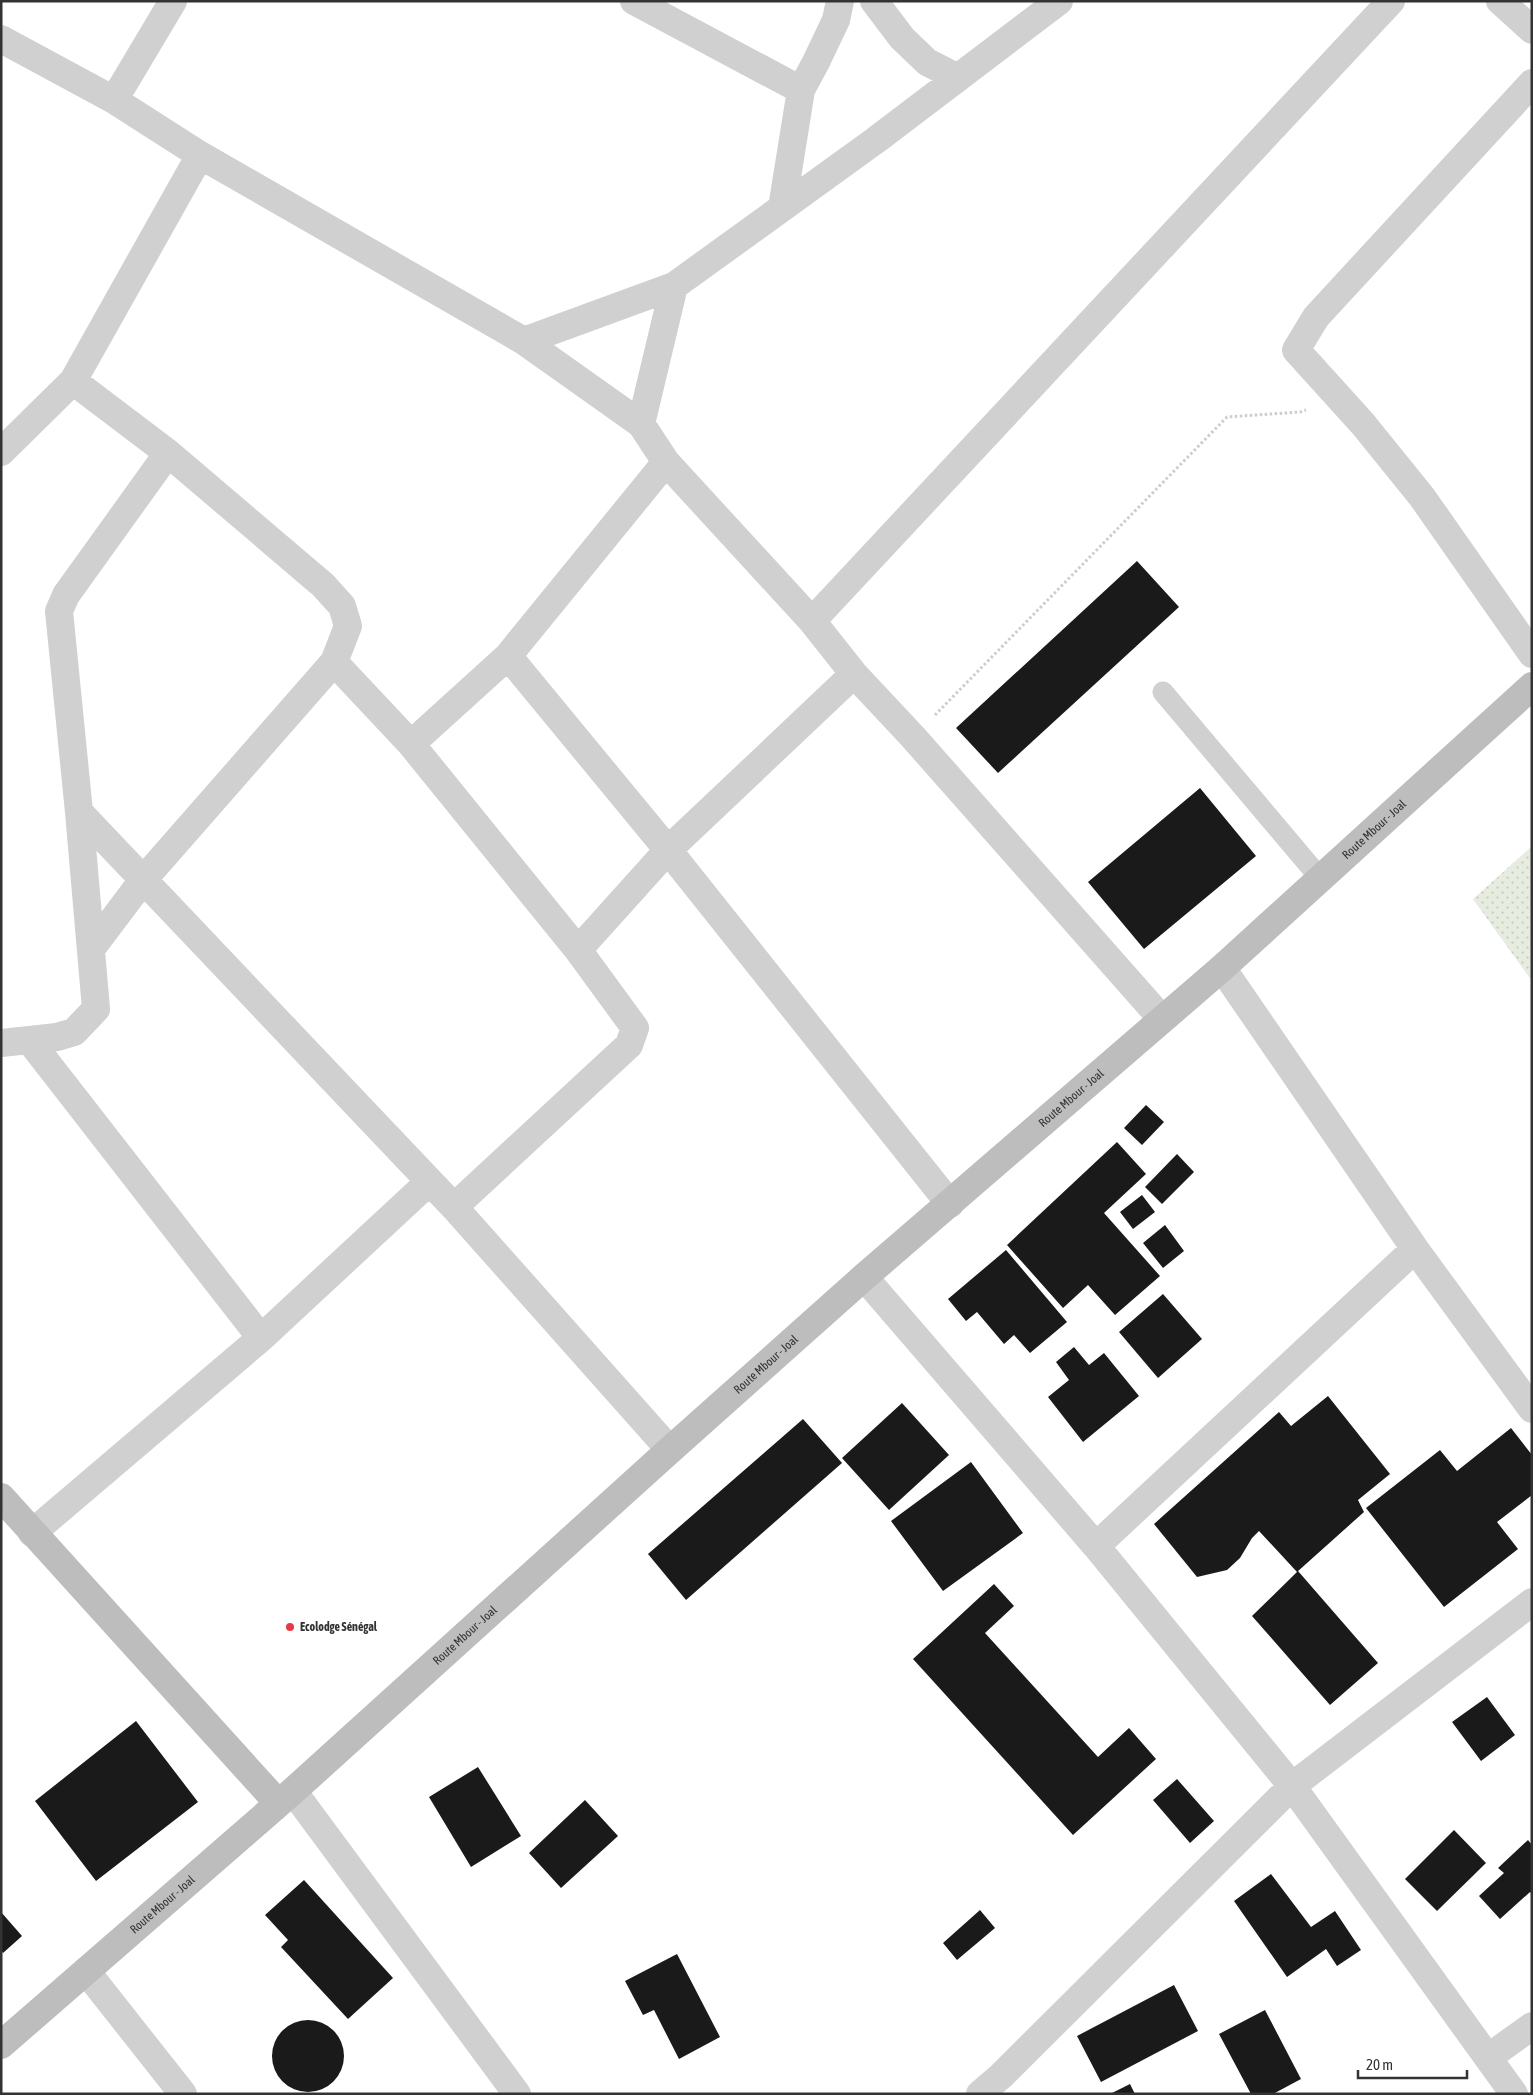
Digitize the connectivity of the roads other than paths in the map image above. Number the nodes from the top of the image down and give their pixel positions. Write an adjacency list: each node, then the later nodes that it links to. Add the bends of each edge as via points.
1 (173, 1): 13 (street)
2 (634, 1): 12 (street)
3 (840, 1): 12 (street, via 836,20)
4 (874, 1): 10 (street, via 902,38 926,62)
5 (1058, 1): 10 (street)
6 (1391, 1): 23 (street)
7 (1500, 1): 8 (street)
8 (1532, 30)
9 (1, 39): 13 (street)
10 (958, 78): 15 (street)
11 (1532, 83): 24 (street, via 1316,317 1296,350 1363,424 1422,497)
12 (801, 90): 15 (street)
13 (114, 100): 14 (street)
14 (200, 155): 17 (street); 18 (street)
15 (782, 208): 16 (street)
16 (674, 286): 17 (street); 19 (street)
17 (524, 341): 19 (street)
18 (73, 381): 20 (street); 21 (street)
19 (641, 424): 22 (street)
20 (1, 452)
21 (168, 453): 26 (street, via 323,585 342,606 348,626); 31 (street, via 66,595 59,611)
22 (666, 462): 23 (street); 25 (street)
23 (812, 621): 27 (street)
24 (1532, 654)
25 (508, 656): 30 (street); 32 (street)
26 (334, 662): 30 (street); 34 (street)
27 (854, 674): 32 (street); 38 (street)
28 (1532, 686): 33 (main road, Route Mbour - Joal)
29 (1163, 692): 33 (lane)
30 (411, 744): 36 (street)
31 (79, 812): 34 (street); 35 (street)
32 (668, 850): 36 (street); 42 (street)
33 (1320, 878): 37 (main road, Route Mbour - Joal)
34 (143, 880): 35 (street); 41 (street)
35 (91, 949): 39 (street, via 96,1009 74,1032)
36 (578, 950): 43 (street, via 634,1028 629,1045)
37 (1222, 968): 38 (main road, Route Mbour - Joal); 44 (street)
38 (1162, 1019): 42 (main road, Route Mbour - Joal)
39 (30, 1042): 40 (street); 46 (street)
40 (1, 1043)
41 (429, 1182): 43 (street); 46 (street)
42 (950, 1204): 45 (main road, Route Mbour - Joal)
43 (454, 1207): 48 (street)
44 (1415, 1249): 47 (street); 51 (street)
45 (864, 1277): 48 (main road, Route Mbour - Joal); 51 (street)
46 (261, 1338): 50 (street)
47 (1532, 1409)
48 (670, 1450): 54 (main road, Route Mbour - Joal)
49 (1, 1497): 50 (main road)
50 (32, 1533): 54 (main road)
51 (1096, 1546): 53 (street)
52 (1532, 1602): 53 (street)
53 (1292, 1786): 58 (street); 59 (street)
54 (286, 1797): 55 (main road, Route Mbour - Joal); 61 (street)
55 (86, 1971): 57 (main road, Route Mbour - Joal); 60 (street)
56 (1532, 2026): 58 (street)
57 (1, 2045)
58 (1489, 2058): 63 (street)
59 (1008, 2085): 62 (street)
60 (183, 2094)
61 (517, 2094)
62 (980, 2094)
63 (1514, 2094)

